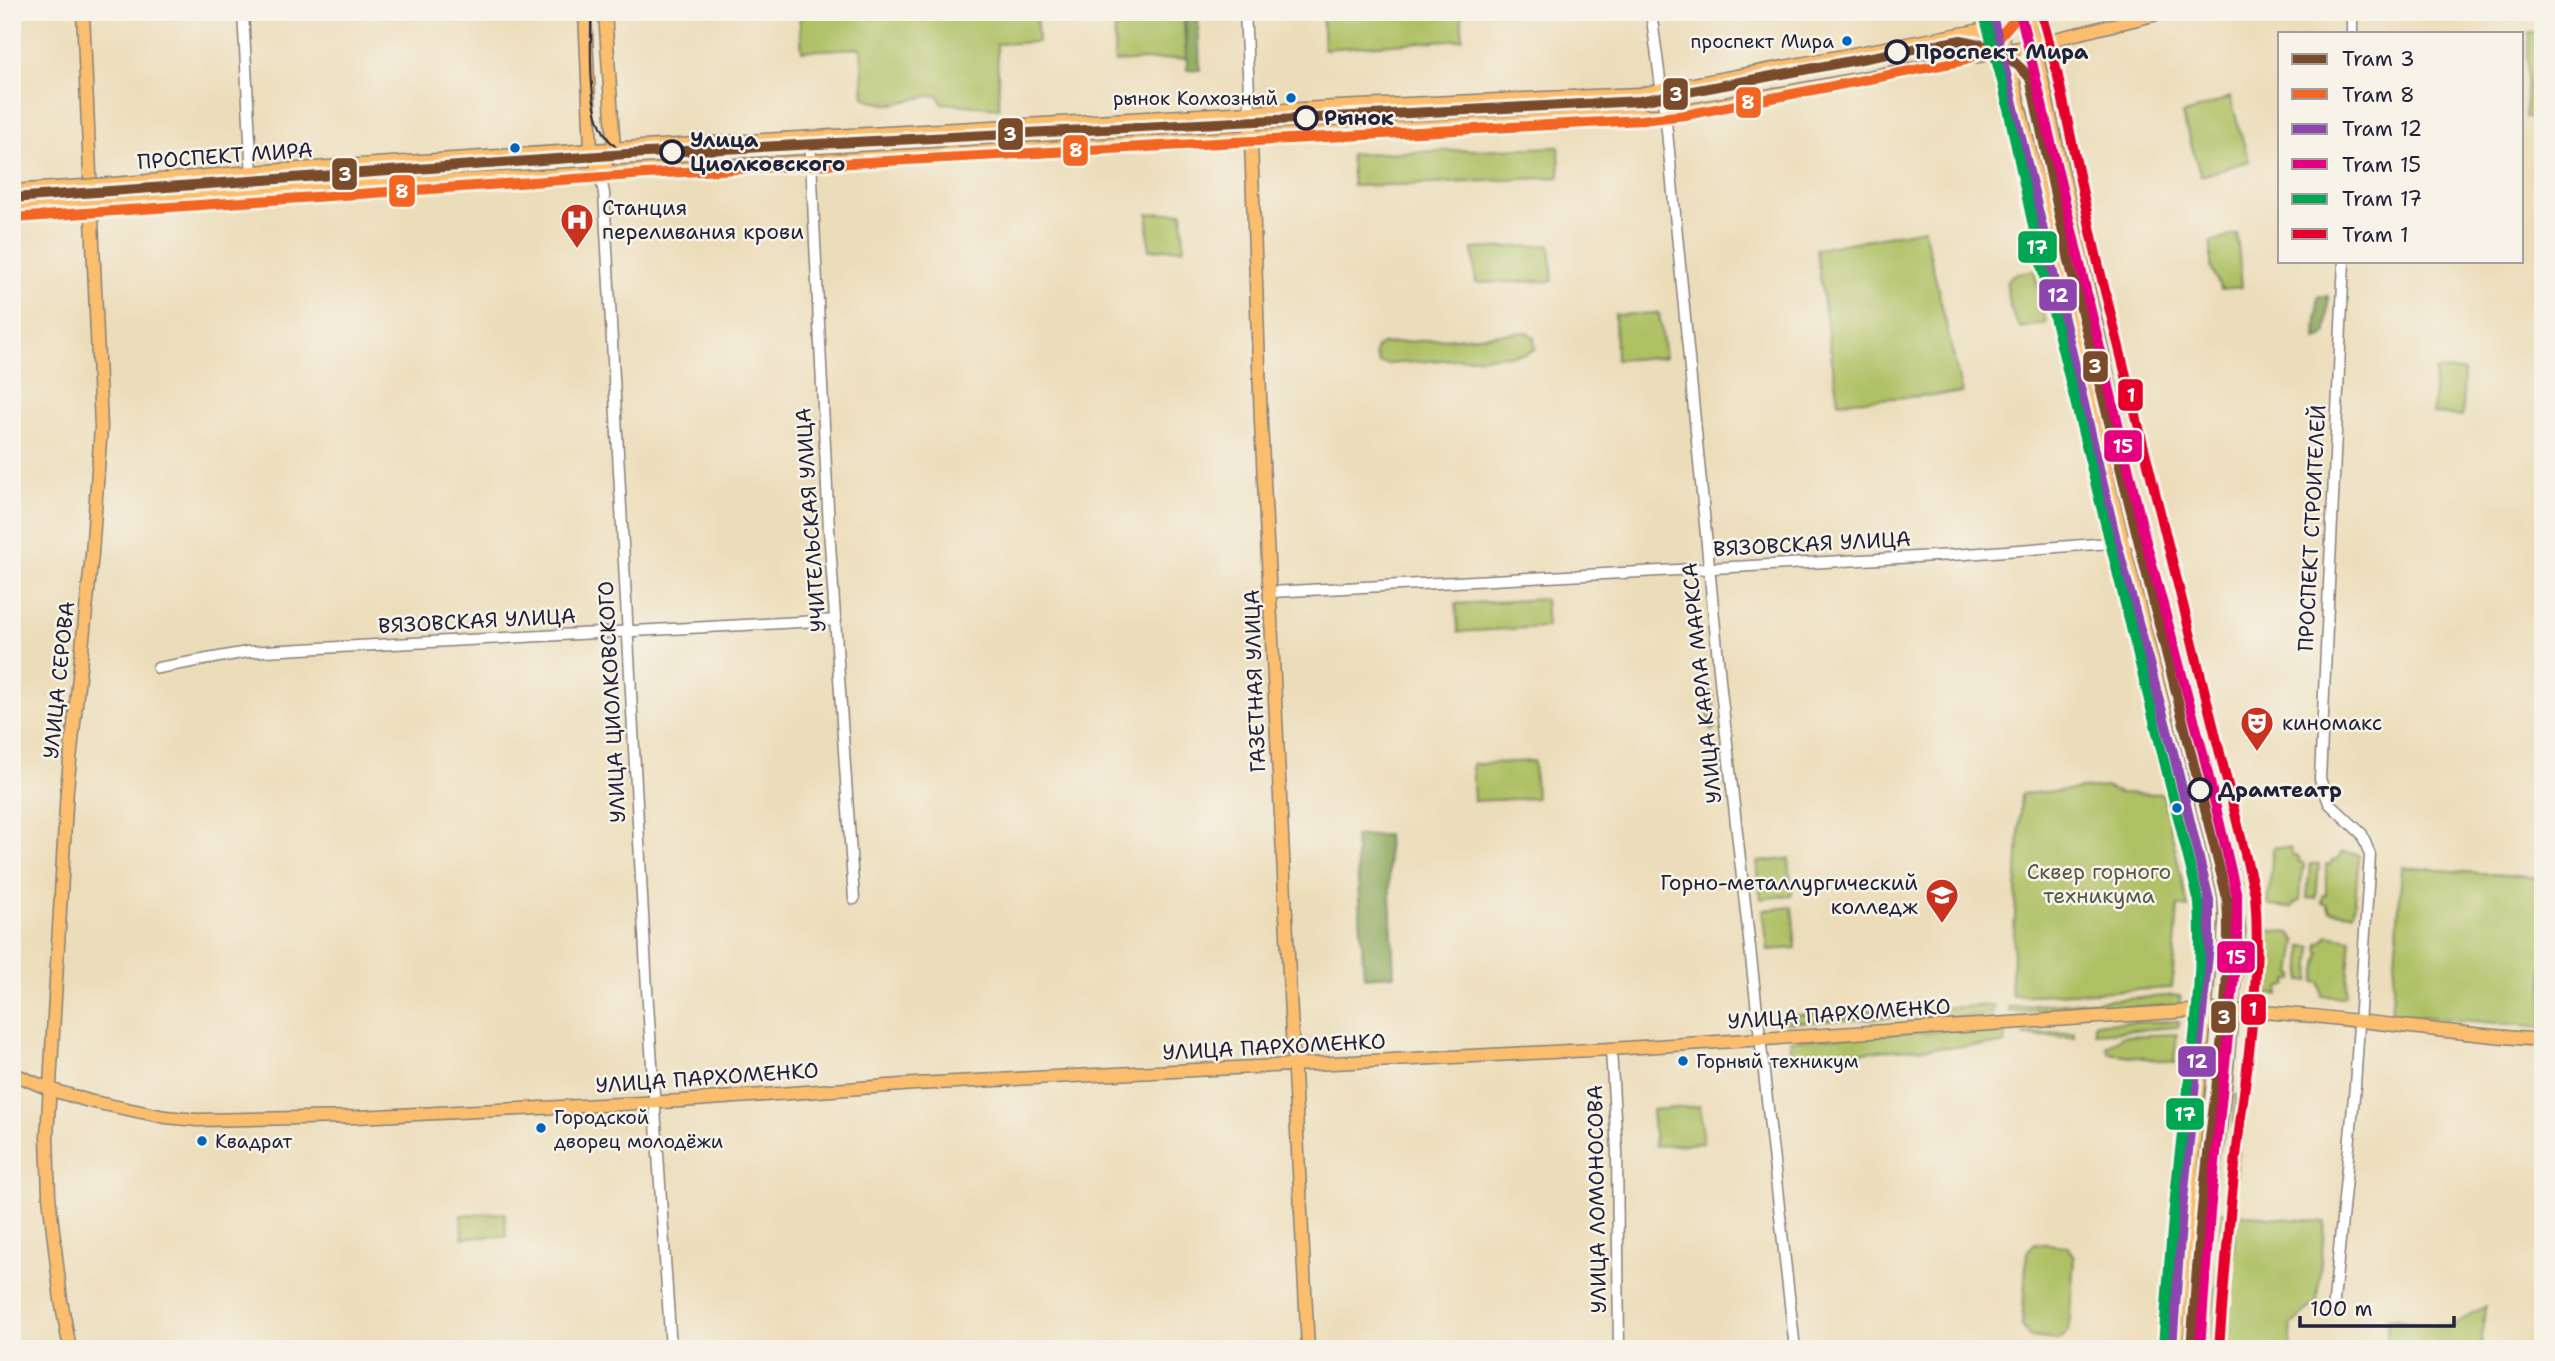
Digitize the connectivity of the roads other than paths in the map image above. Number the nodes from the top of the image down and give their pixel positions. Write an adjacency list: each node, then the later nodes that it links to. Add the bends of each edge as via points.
1 (243, 12): 22 (street)
2 (585, 12): 20 (main road, УЛИЦА ЦИОЛКОВСКОГО)
3 (605, 12): 19 (main road)
4 (1245, 12): 15 (street, ГАЗЕТНАЯ УЛИЦА)
5 (1651, 12): 14 (street, УЛИЦА КАРЛА МАРКСА)
6 (2166, 12): 12 (main road, ПРОСПЕКТ МИРА)
7 (2352, 12): 11 (street)
8 (83, 13): 44 (main road, УЛИЦА СЕРОВА, via 101,427 67,789)
9 (2032, 13): 10 (main road, ПРОСПЕКТ МИРА); 12 (main road)
10 (1998, 18): 13 (main road); 14 (main road, ПРОСПЕКТ МИРА)
11 (2352, 32)
12 (2034, 43): 13 (main road, ПРОСПЕКТ МИРА); 28 (main road)
13 (2006, 51): 16 (main road, ПРОСПЕКТ МИРА); 29 (main road)
14 (1661, 92): 15 (main road, ПРОСПЕКТ МИРА); 16 (street, УЛИЦА КАРЛА МАРКСА)
15 (1250, 113): 17 (main road, ГАЗЕТНАЯ УЛИЦА); 18 (main road, ПРОСПЕКТ МИРА)
16 (1665, 115): 17 (main road, ПРОСПЕКТ МИРА); 30 (street, УЛИЦА КАРЛА МАРКСА)
17 (1251, 137): 21 (main road, ПРОСПЕКТ МИРА); 31 (main road, ГАЗЕТНАЯ УЛИЦА)
18 (810, 139): 19 (main road, ПРОСПЕКТ МИРА); 21 (street, УЧИТЕЛЬСКАЯ УЛИЦА)
19 (614, 149): 20 (main road, ПРОСПЕКТ МИРА); 23 (main road)
20 (590, 150): 22 (main road, ПРОСПЕКТ МИРА); 23 (main road, УЛИЦА ЦИОЛКОВСКОГО)
21 (811, 160): 23 (main road, ПРОСПЕКТ МИРА); 32 (street, УЧИТЕЛЬСКАЯ УЛИЦА)
22 (251, 172): 24 (main road, ПРОСПЕКТ МИРА, bridge); 25 (street)
23 (600, 174): 25 (main road, ПРОСПЕКТ МИРА); 33 (street, УЛИЦА ЦИОЛКОВСКОГО)
24 (12, 191)
25 (253, 194): 26 (main road, ПРОСПЕКТ МИРА, bridge)
26 (12, 212)
27 (2344, 262): 38 (street, ПРОСПЕКТ СТРОИТЕЛЕЙ, via 2320,779 2325,797 2362,834 2370,855)
28 (2145, 537): 29 (street, ВЯЗОВСКАЯ УЛИЦА); 37 (main road, via 2235,884 2239,931)
29 (2123, 542): 30 (street, ВЯЗОВСКАЯ УЛИЦА); 36 (main road, via 2210,892)
30 (1710, 569): 31 (street, ВЯЗОВСКАЯ УЛИЦА); 39 (street, УЛИЦА КАРЛА МАРКСА)
31 (1271, 592): 42 (main road, ГАЗЕТНАЯ УЛИЦА)
32 (836, 620): 33 (street, ВЯЗОВСКАЯ УЛИЦА); 35 (street, УЧИТЕЛЬСКАЯ УЛИЦА)
33 (629, 632): 34 (street, ВЯЗОВСКАЯ УЛИЦА, via 247,652); 45 (street, УЛИЦА ЦИОЛКОВСКОГО)
34 (158, 668)
35 (854, 899)
36 (2205, 1010): 37 (main road, УЛИЦА ПАРХОМЕНКО); 39 (main road, УЛИЦА ПАРХОМЕНКО); 52 (main road)
37 (2231, 1010): 38 (main road, УЛИЦА ПАРХОМЕНКО); 53 (main road)
38 (2359, 1020): 40 (main road, УЛИЦА ПАРХОМЕНКО); 46 (street)
39 (1759, 1039): 41 (main road, УЛИЦА ПАРХОМЕНКО); 51 (street, УЛИЦА КАРЛА МАРКСА)
40 (2543, 1040)
41 (1611, 1049): 42 (main road, УЛИЦА ПАРХОМЕНКО); 50 (street, УЛИЦА ЛОМОНОСОВА)
42 (1294, 1067): 45 (main road, УЛИЦА ПАРХОМЕНКО); 49 (main road, ГАЗЕТНАЯ УЛИЦА)
43 (12, 1073): 44 (main road, УЛИЦА ПАРХОМЕНКО)
44 (49, 1089): 45 (main road, УЛИЦА ПАРХОМЕНКО, via 140,1114 197,1120 357,1117); 47 (main road, УЛИЦА СЕРОВА, via 49,1196)
45 (654, 1101): 48 (street, УЛИЦА ЦИОЛКОВСКОГО)
46 (2333, 1311)
47 (70, 1349)
48 (671, 1349)
49 (1308, 1349)
50 (1619, 1349)
51 (1795, 1349)
52 (2176, 1349)
53 (2199, 1349)

